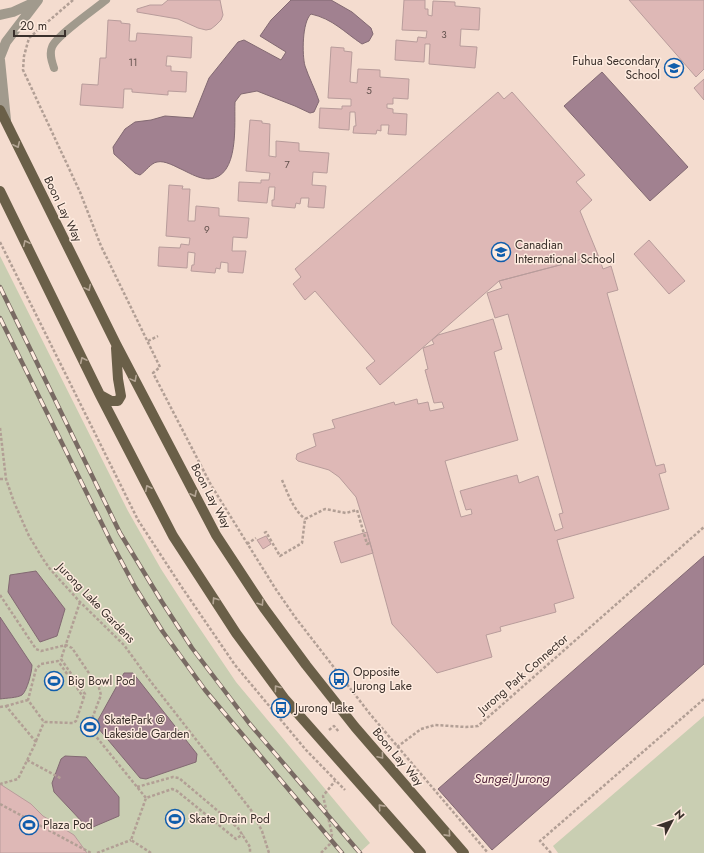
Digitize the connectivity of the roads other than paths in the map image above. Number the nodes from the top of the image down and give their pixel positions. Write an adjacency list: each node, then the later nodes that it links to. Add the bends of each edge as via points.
1 (106, 0): 5 (lane, via 53,44 50,57)
2 (37, 1): 3 (street); 4 (street, via 6,42)
3 (0, 15)
4 (0, 59): 7 (street)
5 (54, 68)
6 (0, 110): 7 (main road, Boon Lay Way)
7 (6, 121): 9 (main road, Boon Lay Way, one-way to 9)
8 (0, 191): 10 (main road, one-way to 8)
9 (116, 344): 10 (main road, via 121,396 118,401 111,401); 12 (main road, Boon Lay Way, one-way to 12, via 216,535 269,614 355,727)
10 (100, 395): 11 (main road, one-way to 10, via 284,698 236,633 173,536)
11 (421, 853)
12 (464, 853)

